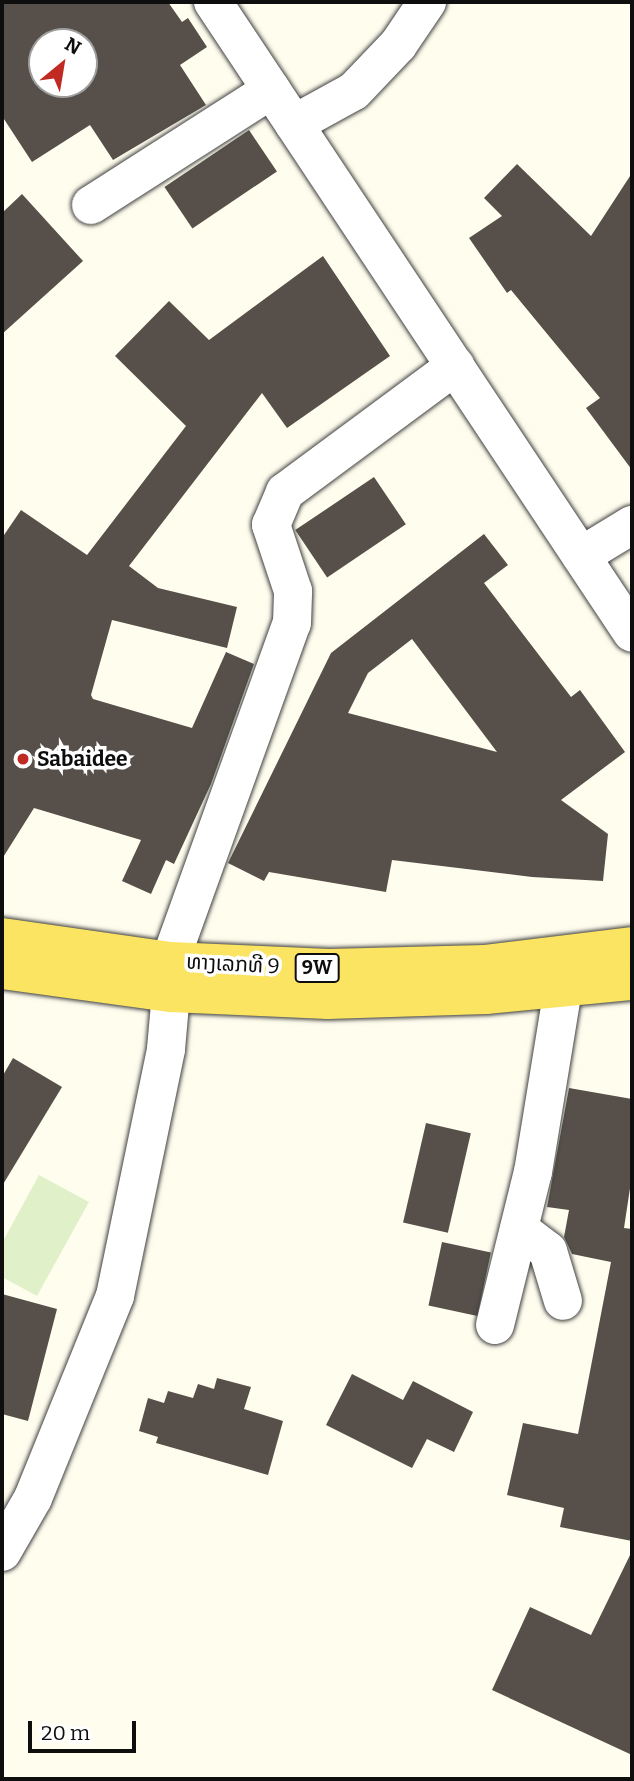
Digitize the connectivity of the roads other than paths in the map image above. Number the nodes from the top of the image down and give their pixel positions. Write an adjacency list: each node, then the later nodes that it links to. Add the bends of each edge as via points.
1 (213, 2): 3 (street)
2 (427, 2): 4 (street, via 398,45 354,91)
3 (271, 89): 4 (street); 5 (street)
4 (294, 124): 6 (street)
5 (91, 205)
6 (455, 366): 8 (street); 13 (street, via 285,492 271,525 293,591 292,623)
7 (632, 525): 8 (street)
8 (581, 556): 9 (street)
9 (632, 633)
10 (2, 937): 13 (main road, ທາງເລກທີ 9 / 9W)
11 (632, 946): 14 (main road, ທາງເລກທີ 9 / 9W)
12 (2, 970): 13 (main road, ທາງເລກທີ 9 / 9W)
13 (171, 977): 14 (main road, ທາງເລກທີ 9 / 9W, via 329,968); 20 (street, via 166,1049 115,1296 33,1498)
14 (485, 979): 16 (main road, ທາງເລກທີ 9 / 9W)
15 (632, 981): 16 (main road, ທາງເລກທີ 9 / 9W)
16 (564, 988): 17 (street)
17 (519, 1229): 18 (street, via 548,1251); 19 (street)
18 (563, 1301)
19 (495, 1325)
20 (2, 1552)

